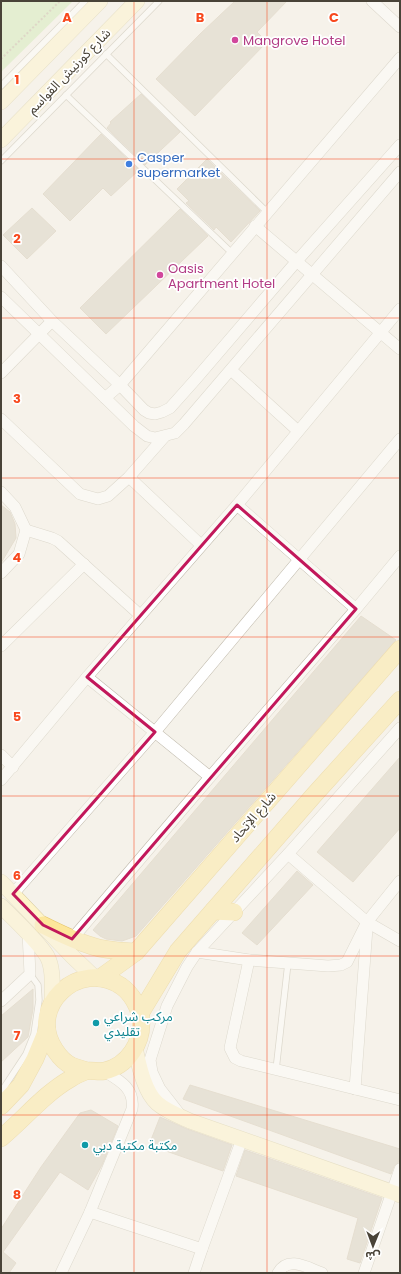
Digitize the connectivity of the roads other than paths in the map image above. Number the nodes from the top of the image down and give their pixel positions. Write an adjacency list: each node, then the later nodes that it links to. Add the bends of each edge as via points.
1 (85, 1): 9 (lane)
2 (100, 1): 11 (street, شارع كورنيش القواسم)
3 (137, 1): 12 (street, شارع كورنيش القواسم)
4 (159, 1): 7 (lane)
5 (372, 1): 6 (street)
6 (400, 28)
7 (106, 54): 10 (lane); 16 (lane)
8 (400, 58): 16 (street)
9 (1, 86)
10 (66, 95): 14 (lane); 18 (lane)
11 (1, 102)
12 (1, 140)
13 (400, 145): 19 (street)
14 (1, 161)
15 (400, 172): 21 (street)
16 (267, 212): 17 (street)
17 (255, 226): 18 (street); 19 (street)
18 (232, 253): 30 (street)
19 (296, 262): 21 (street); 30 (street, via 170,408 156,414 149,413)
20 (1, 266): 24 (street)
21 (312, 274): 25 (street); 28 (street)
22 (1, 297): 26 (street)
23 (400, 309): 25 (street)
24 (52, 321): 26 (street); 30 (street)
25 (380, 332): 27 (street); 33 (street)
26 (38, 334): 29 (street); 31 (street)
27 (400, 349)
28 (231, 370): 33 (street); 34 (street, via 175,433)
29 (1, 373)
30 (120, 385): 31 (street)
31 (105, 398): 34 (street, via 147,436)
32 (1, 419): 36 (street, via 80,494 98,499 108,496)
33 (298, 431): 38 (street)
34 (165, 436): 36 (street)
35 (400, 439): 42 (street)
36 (129, 477): 40 (street)
37 (1, 492): 39 (street, via 15,507)
38 (237, 505): 40 (street); 42 (street)
39 (26, 530): 43 (street, via 52,538); 44 (street, via 19,554)
40 (202, 545): 46 (street)
41 (400, 556): 45 (street)
42 (299, 560): 45 (street); 52 (street)
43 (84, 564): 46 (street); 47 (street)
44 (1, 573)
45 (356, 609): 55 (street)
46 (140, 615): 49 (street)
47 (1, 646)
48 (400, 650): 69 (main road, شارع الإتحاد)
49 (87, 677): 52 (street); 54 (street)
50 (400, 700): 62 (main road)
51 (400, 728): 57 (street)
52 (155, 732): 55 (street); 60 (street)
53 (1, 755): 54 (street)
54 (13, 767): 56 (street)
55 (210, 777): 67 (street)
56 (1, 780)
57 (288, 854): 63 (street); 64 (street)
58 (400, 881): 64 (street)
59 (1, 882): 60 (street)
60 (13, 894): 65 (street)
61 (1, 906): 66 (street)
62 (213, 911): 63 (main road); 77 (main road, via 178,951)
63 (234, 912): 70 (street)
64 (367, 922): 68 (street); 72 (street, via 347,962 328,966); 83 (street)
65 (43, 925): 67 (main road); 74 (street, via 72,956)
66 (28, 933): 73 (street); 76 (street, via 47,957 52,975)
67 (72, 939): 69 (main road, via 93,947)
68 (400, 940)
69 (136, 952): 74 (main road, شارع الإتحاد)
70 (197, 952): 71 (street); 87 (street, via 166,1006 150,1060 152,1072 160,1089)
71 (249, 960): 72 (street); 80 (street, via 230,1048 235,1058 241,1061)
72 (288, 963): 80 (lane)
73 (30, 974): 75 (street); 84 (lane, via 38,985 39,1000 34,1034 26,1054)
74 (98, 978): 76 (main road, via 72,982); 77 (main road, via 114,982 126,990 135,1001)
75 (1, 1001)
76 (52, 1002): 78 (main road, via 47,1015)
77 (140, 1014): 79 (main road, via 141,1026)
78 (47, 1030): 81 (main road, via 51,1044 60,1057 72,1066); 86 (main road, via 21,1085)
79 (135, 1048): 82 (main road, via 125,1060); 87 (street, via 144,1082 156,1102)
80 (276, 1070): 83 (street)
81 (86, 1071): 82 (main road); 88 (main road, via 70,1078 50,1093)
82 (104, 1071): 92 (street, via 128,1088 132,1104)
83 (354, 1089): 85 (street)
84 (1, 1092)
85 (400, 1100)
86 (1, 1106)
87 (183, 1118): 89 (street)
88 (1, 1138)
89 (242, 1139): 91 (street); 93 (street)
90 (400, 1169): 91 (street)
91 (396, 1193): 98 (street)
92 (90, 1212): 93 (street); 94 (street)
93 (202, 1249): 95 (street)
94 (61, 1273)
95 (194, 1273)
96 (278, 1273): 97 (street, via 288,1264 295,1263)
97 (322, 1273)
98 (364, 1273)

